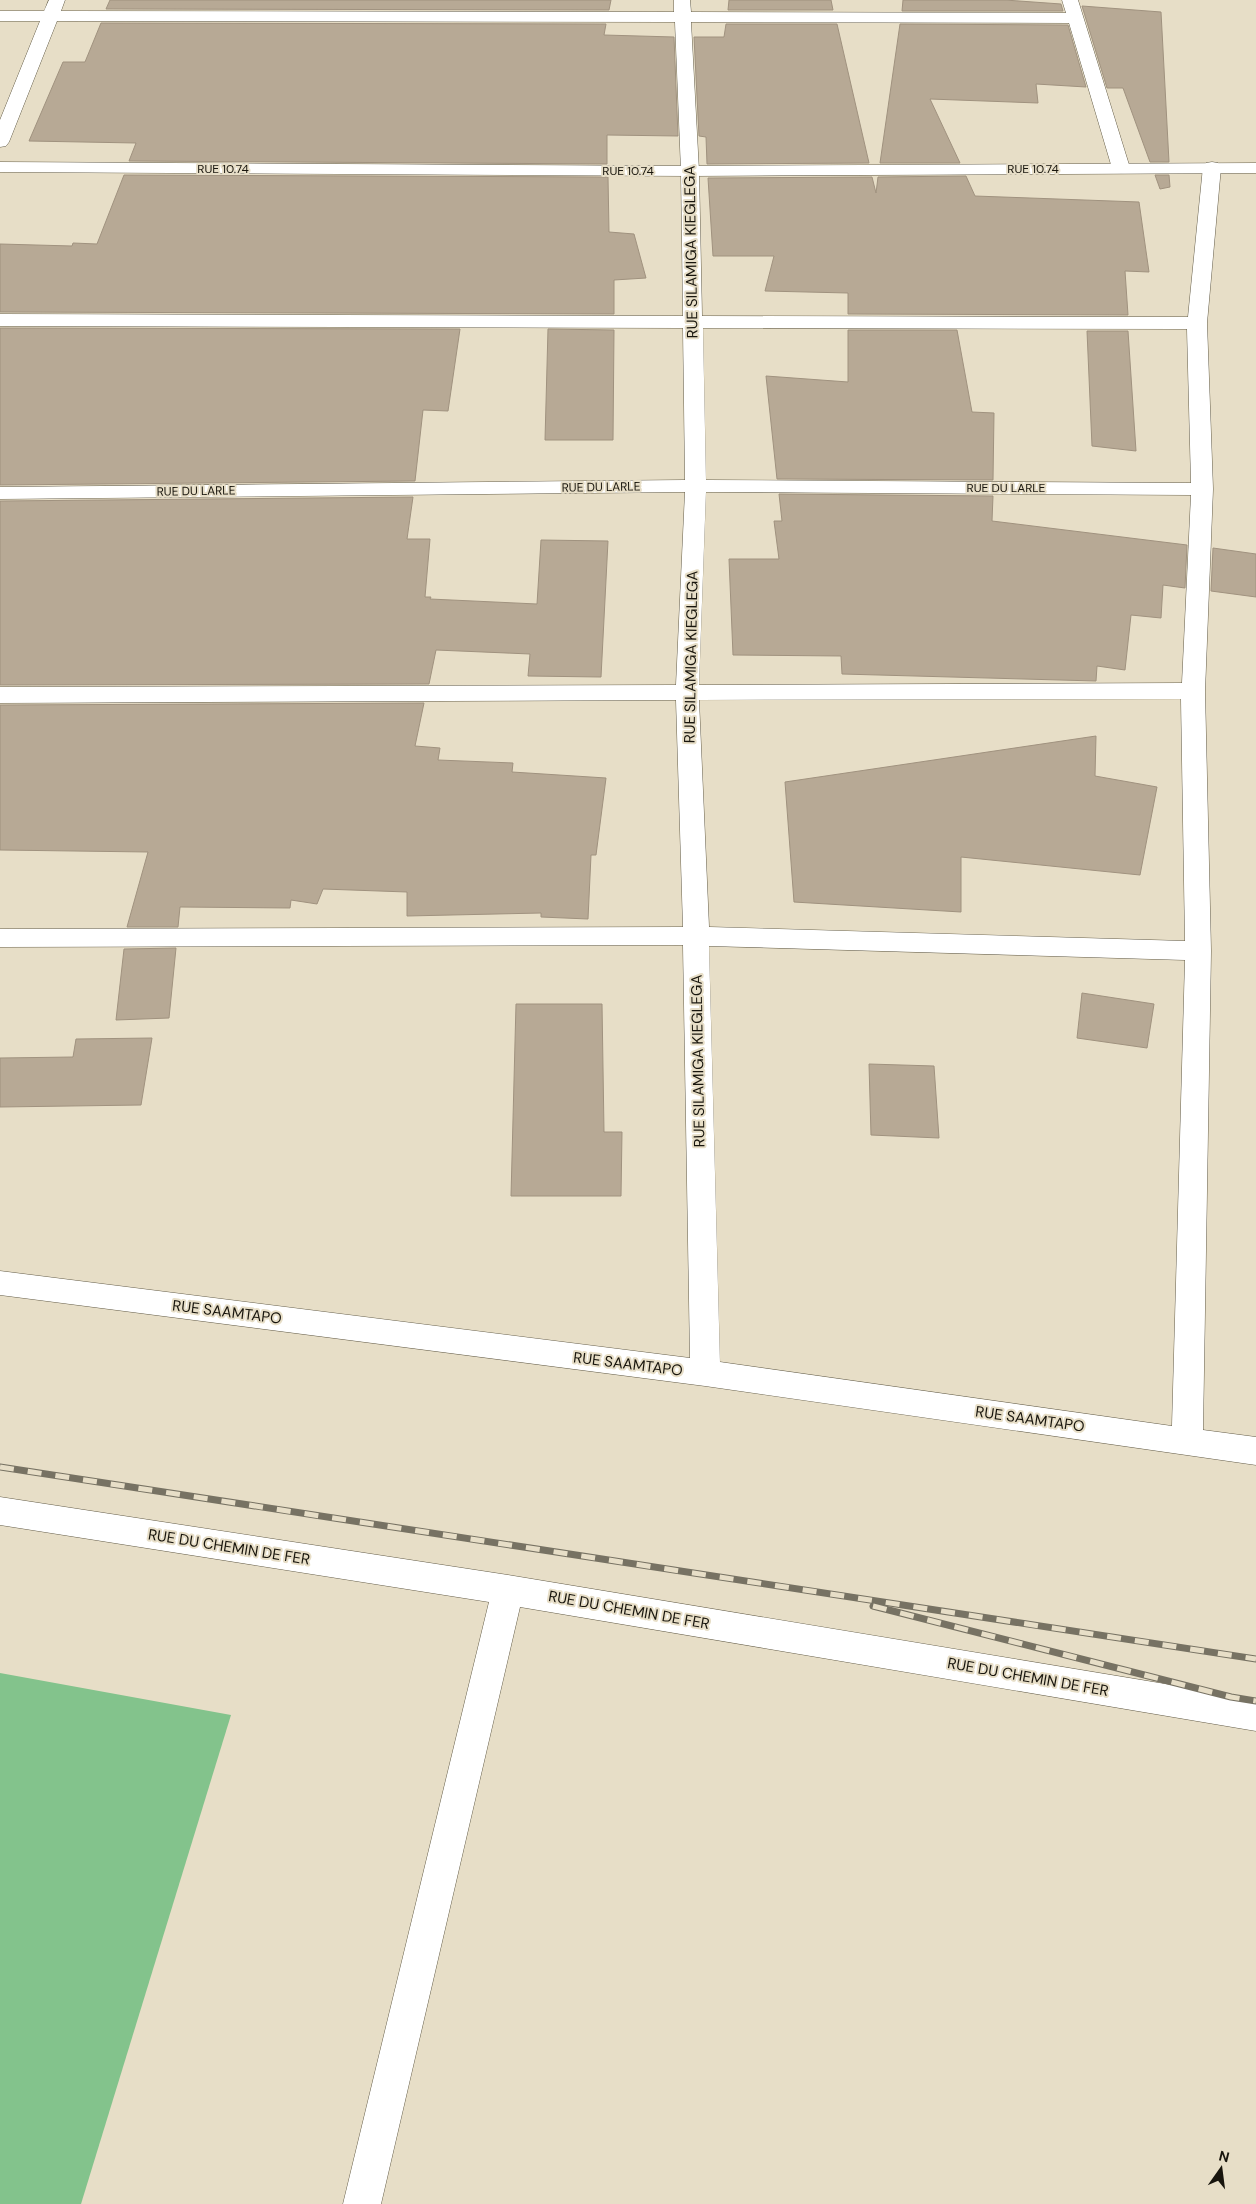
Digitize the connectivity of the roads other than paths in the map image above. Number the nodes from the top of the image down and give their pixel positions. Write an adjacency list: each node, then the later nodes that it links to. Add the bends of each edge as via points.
1 (1070, 0): 5 (street)
2 (54, 8): 3 (street); 4 (street); 6 (street)
3 (683, 9): 5 (street); 11 (street, RUE SILAMIGA KIEGLEGA)
4 (0, 16)
5 (1074, 18): 8 (street)
6 (0, 142)
7 (0, 167): 11 (street, RUE 10.74)
8 (1121, 168): 9 (street, RUE 10.74); 11 (street, RUE 10.74)
9 (1212, 168): 10 (street, RUE 10.74); 14 (street)
10 (1256, 168)
11 (690, 171): 13 (street, RUE SILAMIGA KIEGLEGA)
12 (0, 320): 13 (street)
13 (693, 323): 14 (street); 15 (street, RUE SILAMIGA KIEGLEGA)
14 (1197, 323): 16 (street)
15 (696, 486): 16 (street, RUE DU LARLE); 17 (street, RUE DU LARLE); 19 (street, RUE SILAMIGA KIEGLEGA)
16 (1202, 489): 18 (street)
17 (0, 493)
18 (1193, 691): 19 (street); 23 (street)
19 (687, 692): 20 (street); 21 (street, RUE SILAMIGA KIEGLEGA)
20 (0, 695)
21 (696, 936): 22 (street); 23 (street); 25 (street, RUE SILAMIGA KIEGLEGA)
22 (0, 938)
23 (1198, 951): 26 (street)
24 (0, 1282): 25 (street, RUE SAAMTAPO)
25 (705, 1373): 26 (street, RUE SAAMTAPO)
26 (1187, 1441): 27 (street, RUE SAAMTAPO)
27 (1256, 1451)
28 (0, 1512): 29 (street, RUE DU CHEMIN DE FER)
29 (508, 1590): 30 (street, RUE DU CHEMIN DE FER); 31 (street)
30 (1256, 1715)
31 (362, 2204)

